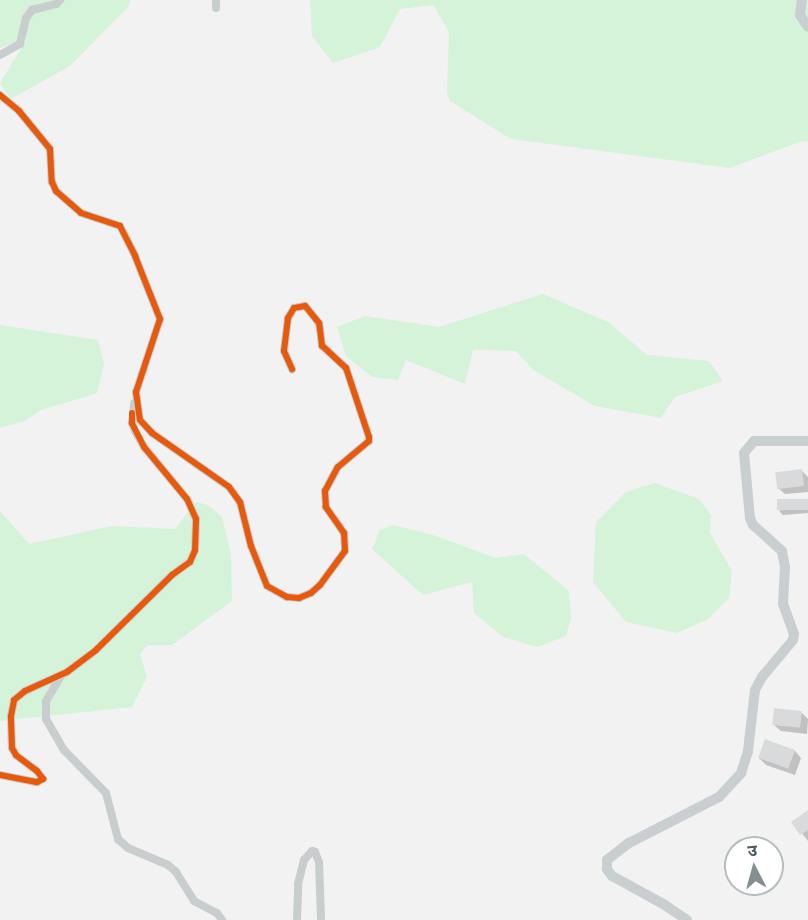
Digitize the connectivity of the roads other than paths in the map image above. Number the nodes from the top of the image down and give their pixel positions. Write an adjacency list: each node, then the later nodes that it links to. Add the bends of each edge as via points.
1 (60, 0): 4 (street, via 32,10 20,44)
2 (802, 0): 3 (main road, via 800,15)
3 (808, 27)
4 (0, 55)
5 (0, 95): 7 (street, via 20,111 50,149 56,191 81,213 120,226 135,256 160,318 141,370)
6 (292, 369): 7 (street, via 284,351 288,318 294,308 305,306 319,323 322,346 346,368 369,437 338,466 325,491 326,507 344,533 345,551 320,585 299,598 287,597 267,586 237,497 223,481 146,428)
7 (136, 399): 9 (street, via 132,415 135,431 186,499 196,519 195,550 190,562 96,650)
8 (808, 441): 14 (main road, via 754,441 744,453 750,518 782,551 783,604 794,634 755,690 748,751 741,773 708,805 629,843 607,860 612,876)
9 (62, 675): 10 (street, via 25,691 12,706 12,748 41,775 42,781); 11 (street, via 46,701 46,719 64,750 106,793 118,838 128,848 168,865 194,901)
10 (0, 775)
11 (222, 920)
12 (297, 920): 13 (street, via 300,876 304,860 312,851 319,862)
13 (321, 920)
14 (687, 920)

